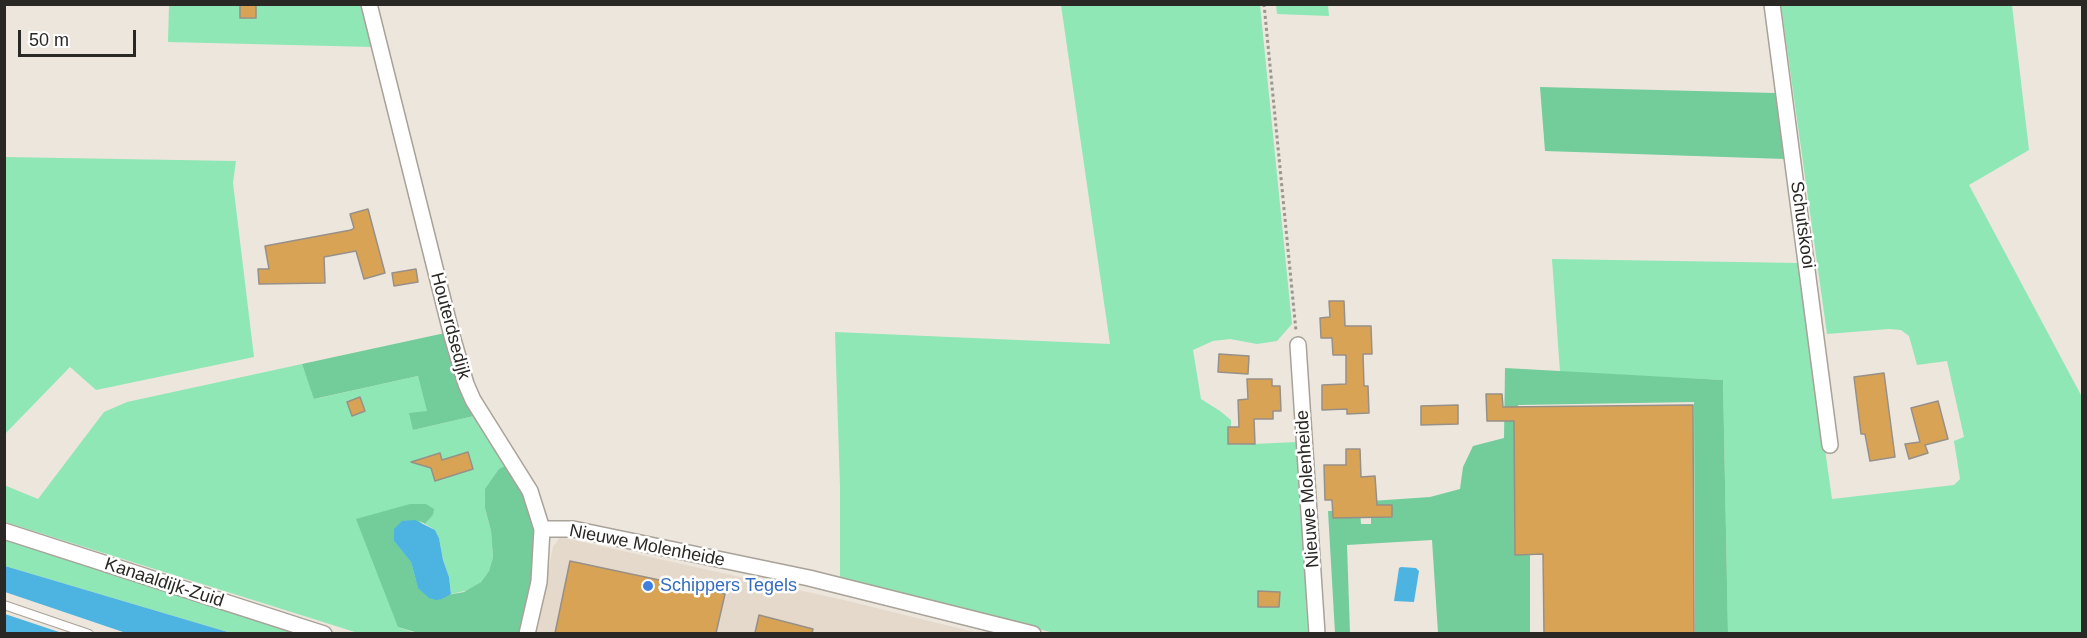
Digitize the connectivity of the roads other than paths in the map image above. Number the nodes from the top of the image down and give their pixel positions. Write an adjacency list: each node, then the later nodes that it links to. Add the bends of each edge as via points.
1 (369, 4): 5 (street, Houterdsedijk, via 466,384 530,491)
2 (1772, 4): 4 (street, Schutskooi)
3 (1298, 345): 12 (street, Nieuwe Molenheide)
4 (1830, 445)
5 (542, 529): 10 (street, Houterdsedijk, via 539,582); 11 (street, Nieuwe Molenheide, via 573,529 798,576)
6 (4, 531): 9 (street, Kanaaldijk-Zuid)
7 (4, 605): 8 (lane)
8 (89, 633)
9 (324, 633)
10 (527, 633)
11 (1033, 633)
12 (1317, 633)

